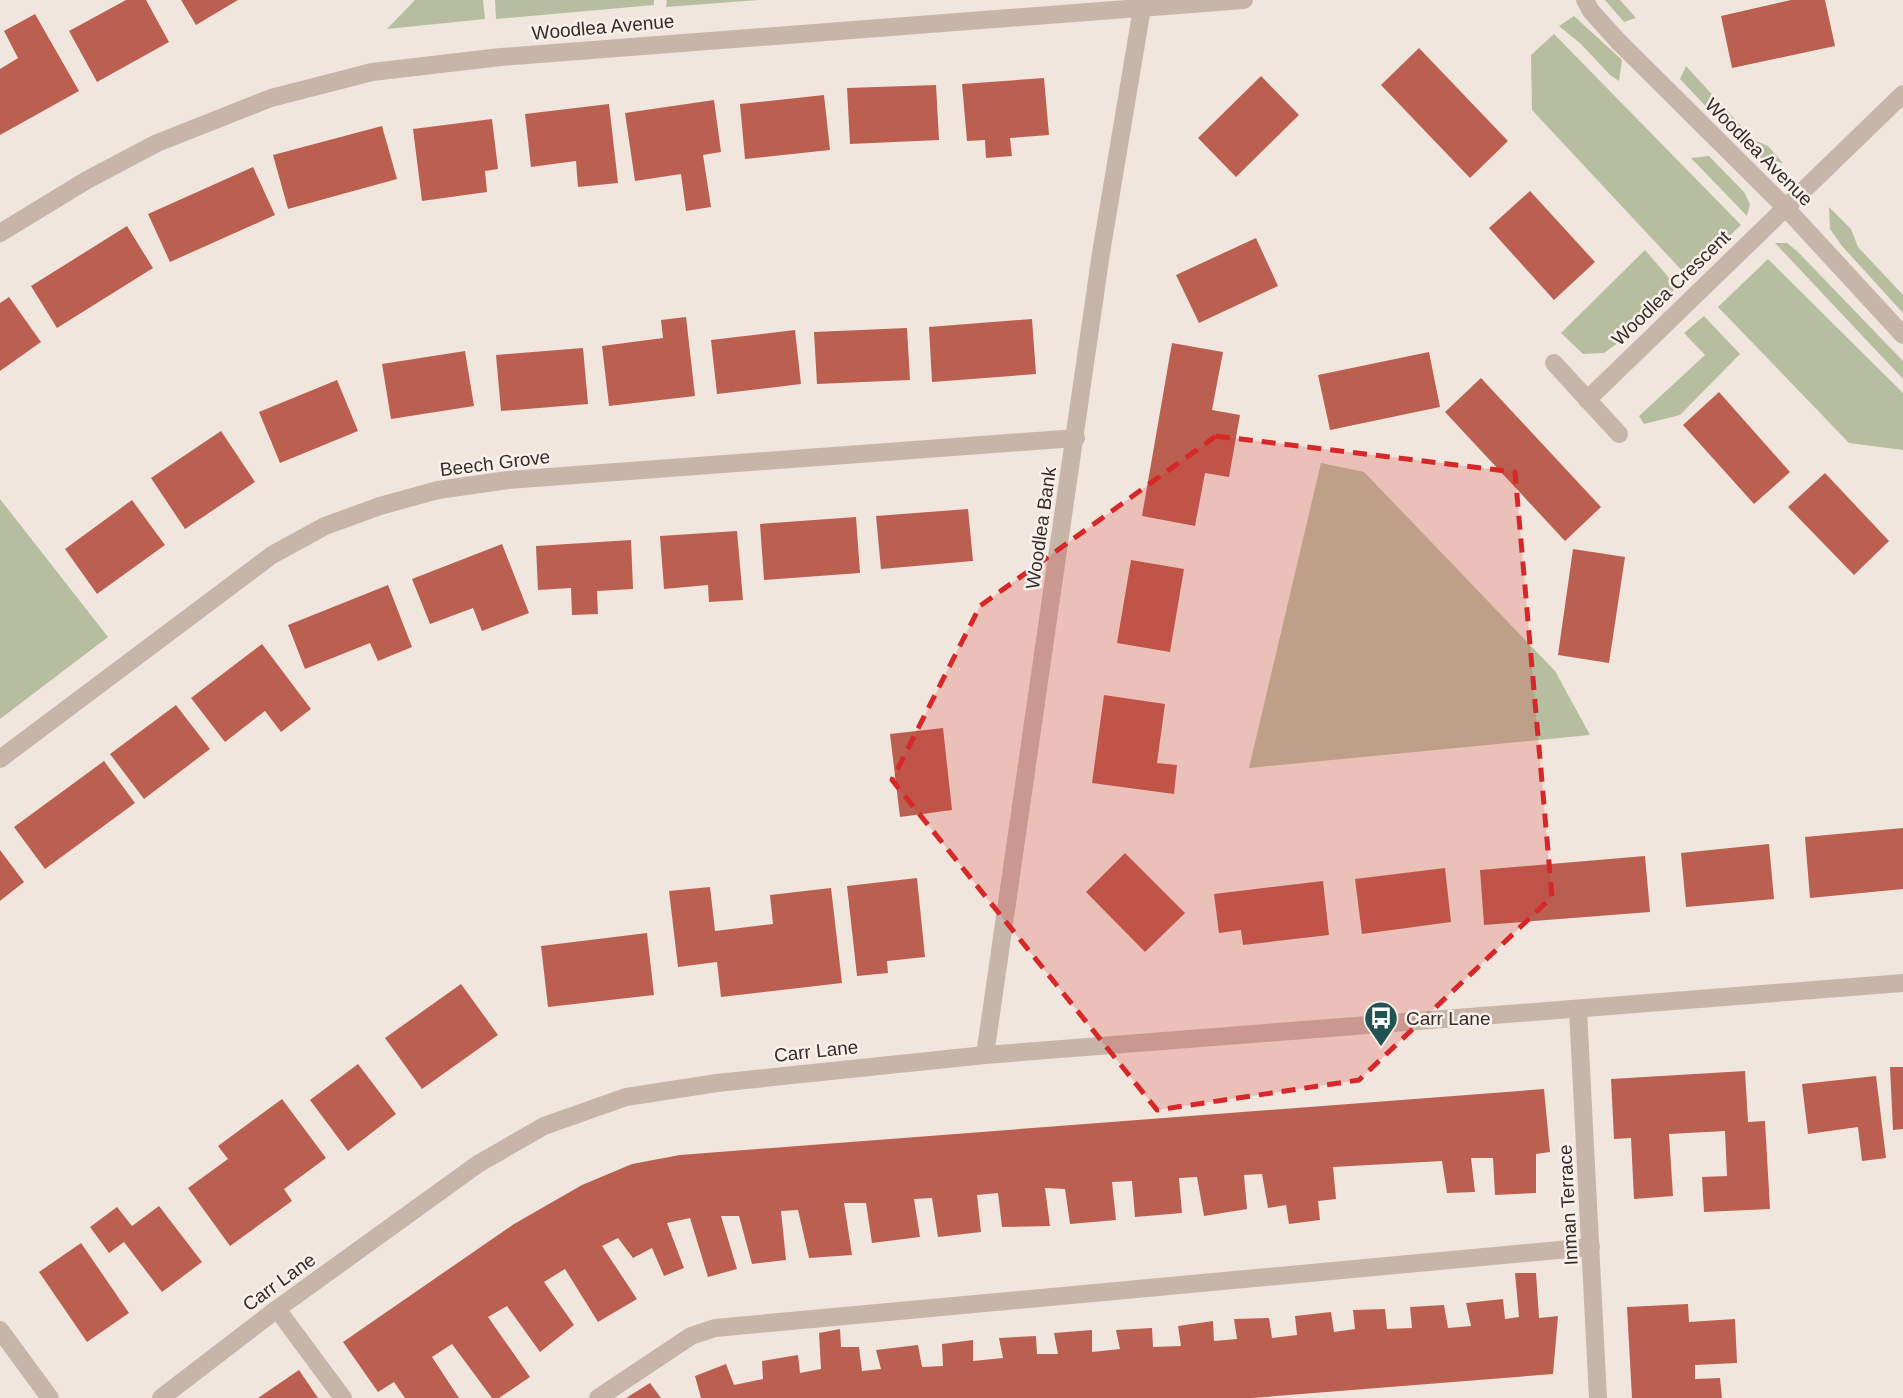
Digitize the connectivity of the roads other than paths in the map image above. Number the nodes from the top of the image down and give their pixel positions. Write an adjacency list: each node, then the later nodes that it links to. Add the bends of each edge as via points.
1 (1244, 0): 3 (street, Woodlea Avenue)
2 (1585, 0): 5 (street, Woodlea Avenue, via 1618,41)
3 (1142, 8): 6 (street, Woodlea Avenue, via 501,57 372,72 271,98 158,143); 11 (street, Woodlea Bank)
4 (1903, 94): 5 (street, Woodlea Crescent)
5 (1785, 207): 7 (street, Woodlea Avenue); 9 (street, Woodlea Crescent)
6 (0, 233)
7 (1903, 335)
8 (1554, 363): 9 (street)
9 (1587, 400): 10 (street)
10 (1619, 434)
11 (1076, 438): 12 (street, Beech Grove, via 508,480 438,490 380,506 325,526 272,555); 15 (street, Woodlea Bank)
12 (0, 760)
13 (1903, 983): 14 (street, Carr Lane)
14 (1578, 1010): 15 (street, Carr Lane); 16 (street, Inman Terrace)
15 (985, 1055): 17 (street, Carr Lane, via 626,1097 544,1126 478,1164)
16 (1591, 1247): 22 (street, via 715,1328 691,1336); 23 (street, Inman Terrace)
17 (276, 1309): 20 (street, Carr Lane); 21 (street)
18 (0, 1330): 19 (street)
19 (50, 1398)
20 (160, 1398)
21 (343, 1398)
22 (598, 1398)
23 (1598, 1398)

